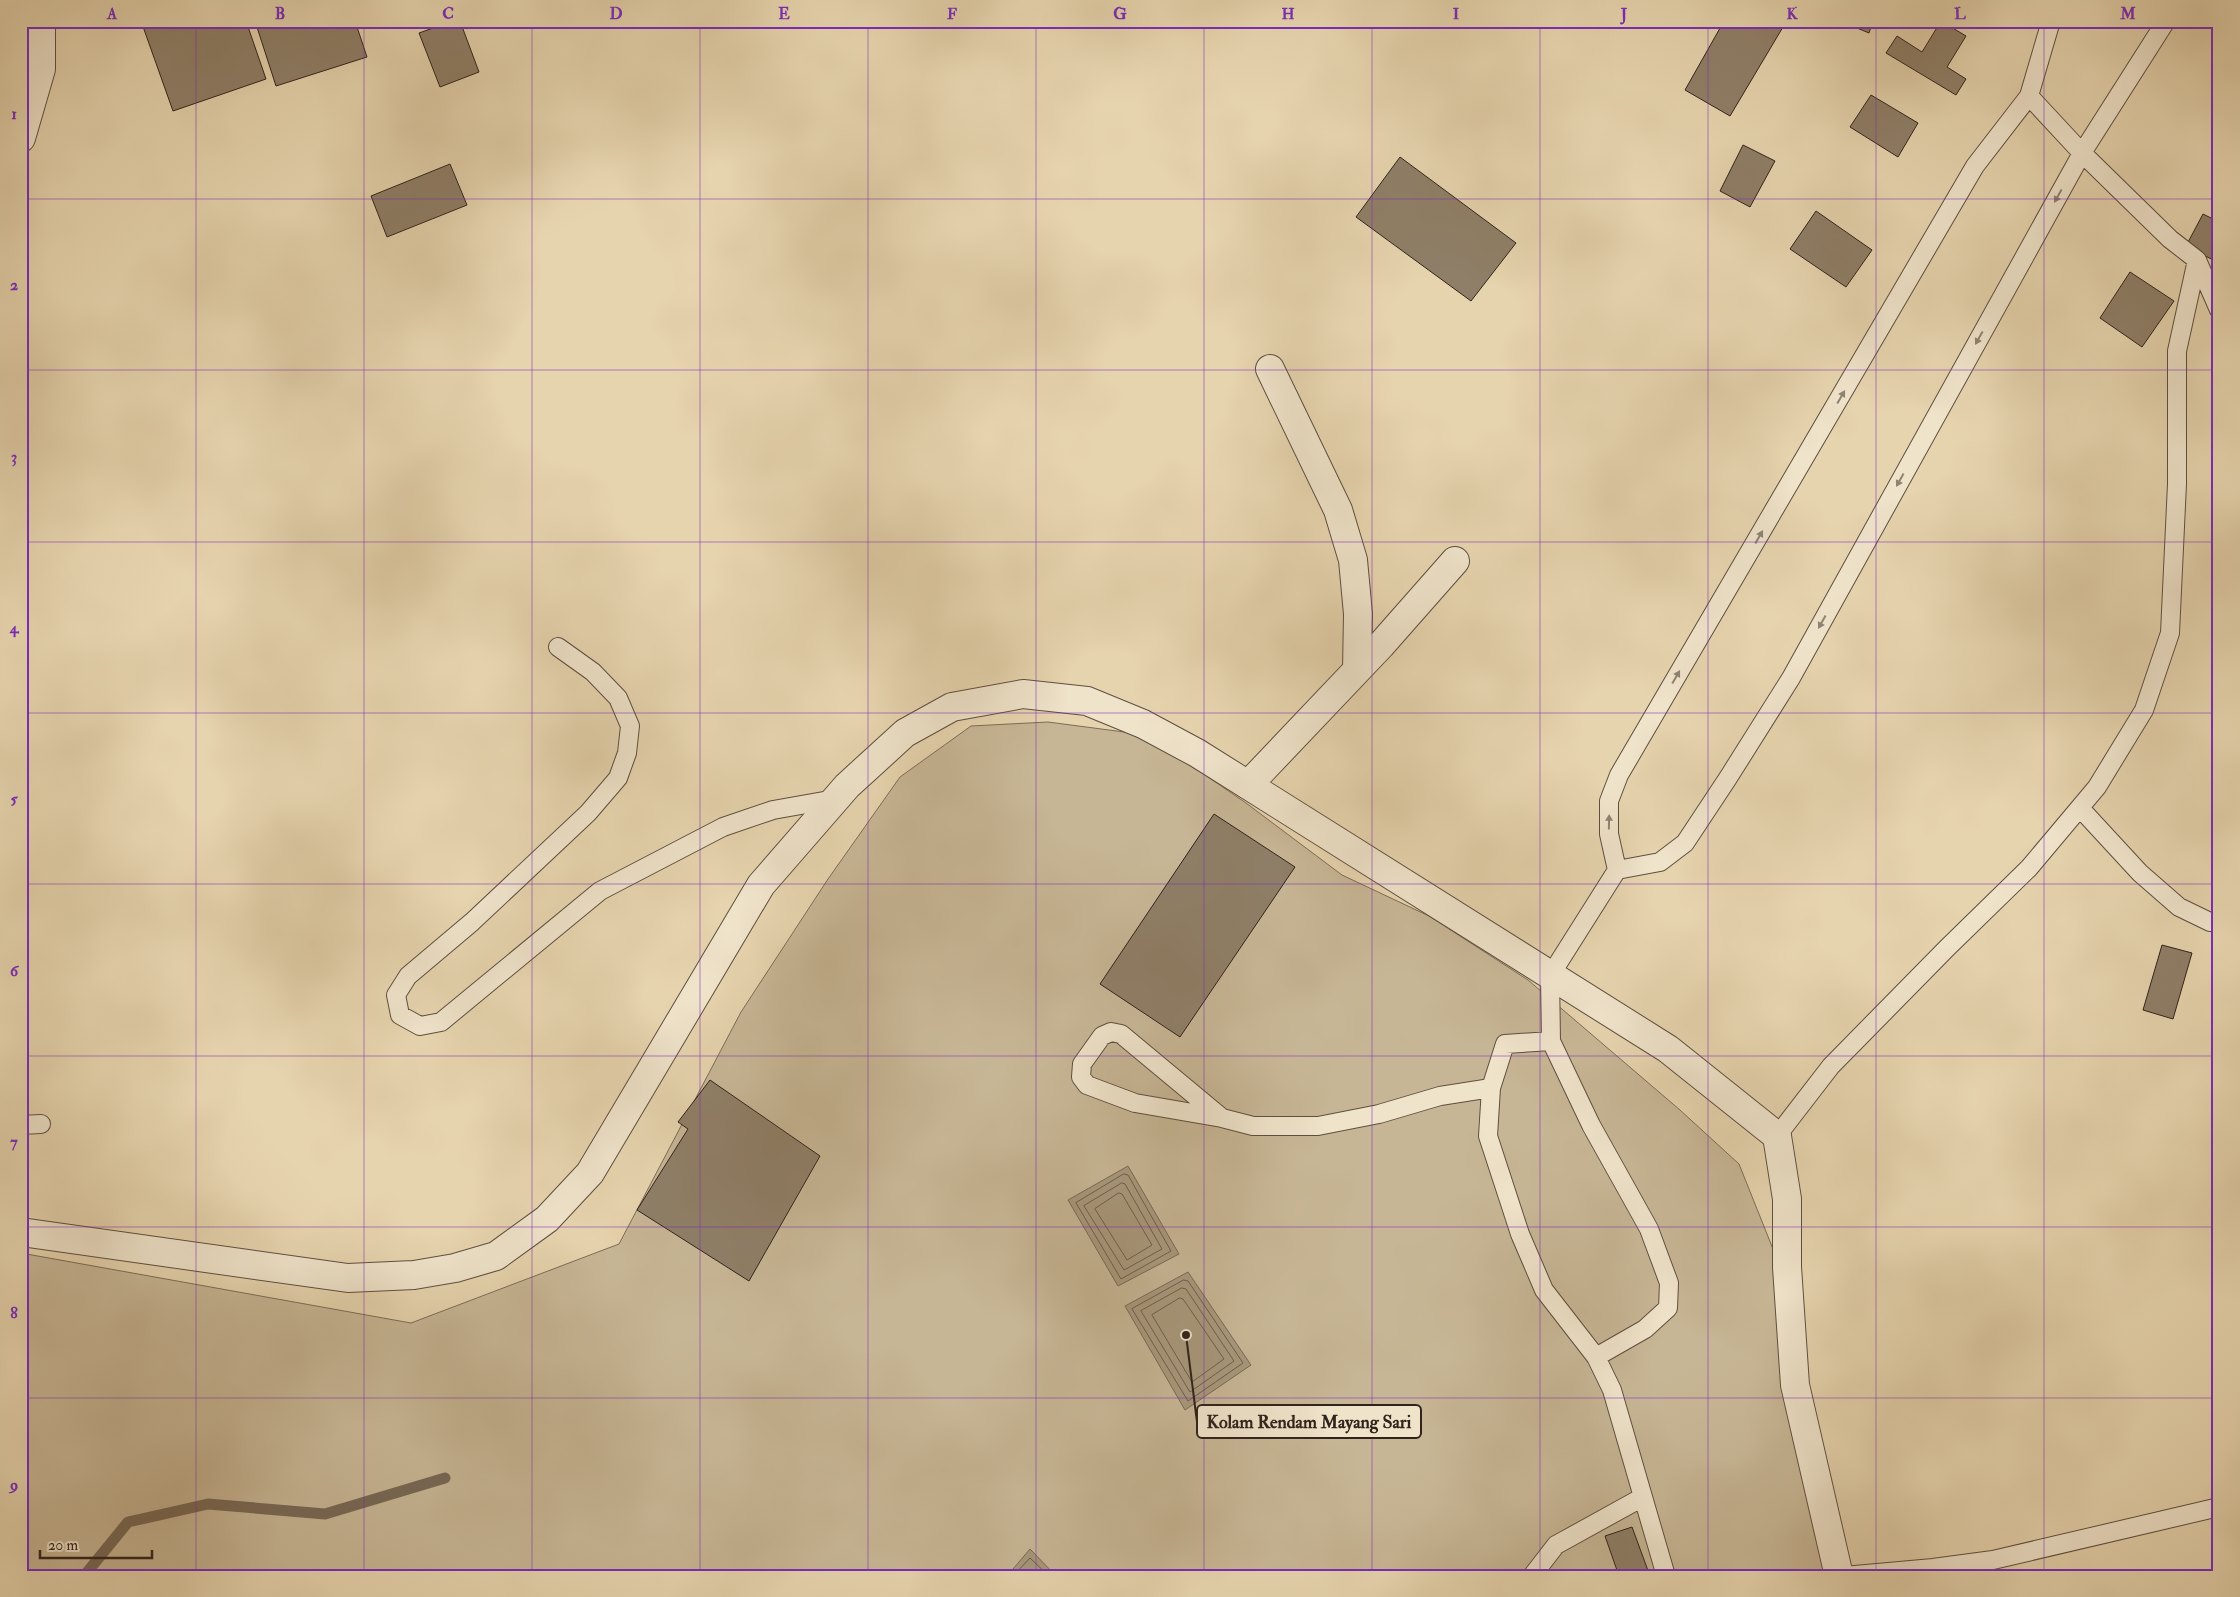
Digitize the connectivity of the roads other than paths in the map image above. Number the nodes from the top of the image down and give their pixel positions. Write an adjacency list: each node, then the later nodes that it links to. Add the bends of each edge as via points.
1 (41, 21): 5 (street, via 41,69)
2 (2051, 21): 4 (lane)
3 (2166, 21): 6 (lane)
4 (2029, 96): 6 (lane); 16 (lane, one-way to 4, via 1609,834 1609,801 1619,775 1975,166)
5 (21, 138)
6 (2082, 154): 7 (lane, via 2170,239); 16 (lane, one-way to 16, via 1791,678 1728,778 1685,843 1660,862)
7 (2197, 260): 8 (lane); 15 (lane, via 2177,351 2177,484 2170,633 2144,710 2097,787)
8 (2219, 310)
9 (1270, 369): 12 (street, via 1338,510 1354,560 1358,614)
10 (1455, 561): 12 (street)
11 (558, 647): 14 (lane, via 593,672 618,698 630,726 627,753 618,778 588,813 472,922 408,976 396,995 400,1015 420,1026 441,1022 600,891 722,827 774,810)
12 (1357, 670): 13 (street)
13 (1248, 785): 14 (street, via 1143,724 1087,701 1023,694 952,707 904,733); 18 (street)
14 (835, 800): 25 (street, via 761,885 590,1173 547,1219 496,1256 414,1275 348,1278)
15 (2080, 808): 17 (lane, via 2140,873 2179,906); 24 (lane, via 2029,868 1831,1066)
16 (1617, 870): 18 (lane)
17 (2210, 922)
18 (1550, 976): 19 (lane); 24 (street, via 1668,1050)
19 (1551, 1041): 20 (lane, via 1505,1044); 26 (lane, via 1591,1125 1650,1229 1669,1284 1668,1308 1645,1329)
20 (1491, 1088): 21 (lane, via 1440,1096 1379,1114 1318,1126 1254,1126); 26 (lane, via 1488,1136 1520,1234 1544,1290)
21 (1222, 1118): 21 (lane, via 1127,1100 1087,1085 1081,1077 1082,1064 1102,1036 1111,1032 1121,1034)
22 (41, 1124): 23 (lane)
23 (21, 1125)
24 (1777, 1136): 31 (street, via 1787,1199 1787,1268 1795,1385)
25 (21, 1232)
26 (1596, 1357): 27 (lane, via 1612,1390)
27 (1643, 1497): 29 (lane, via 1556,1544); 30 (lane)
28 (2219, 1507): 32 (lane, via 1994,1560)
29 (1532, 1576)
30 (1666, 1576)
31 (1839, 1576)
32 (1844, 1576)

